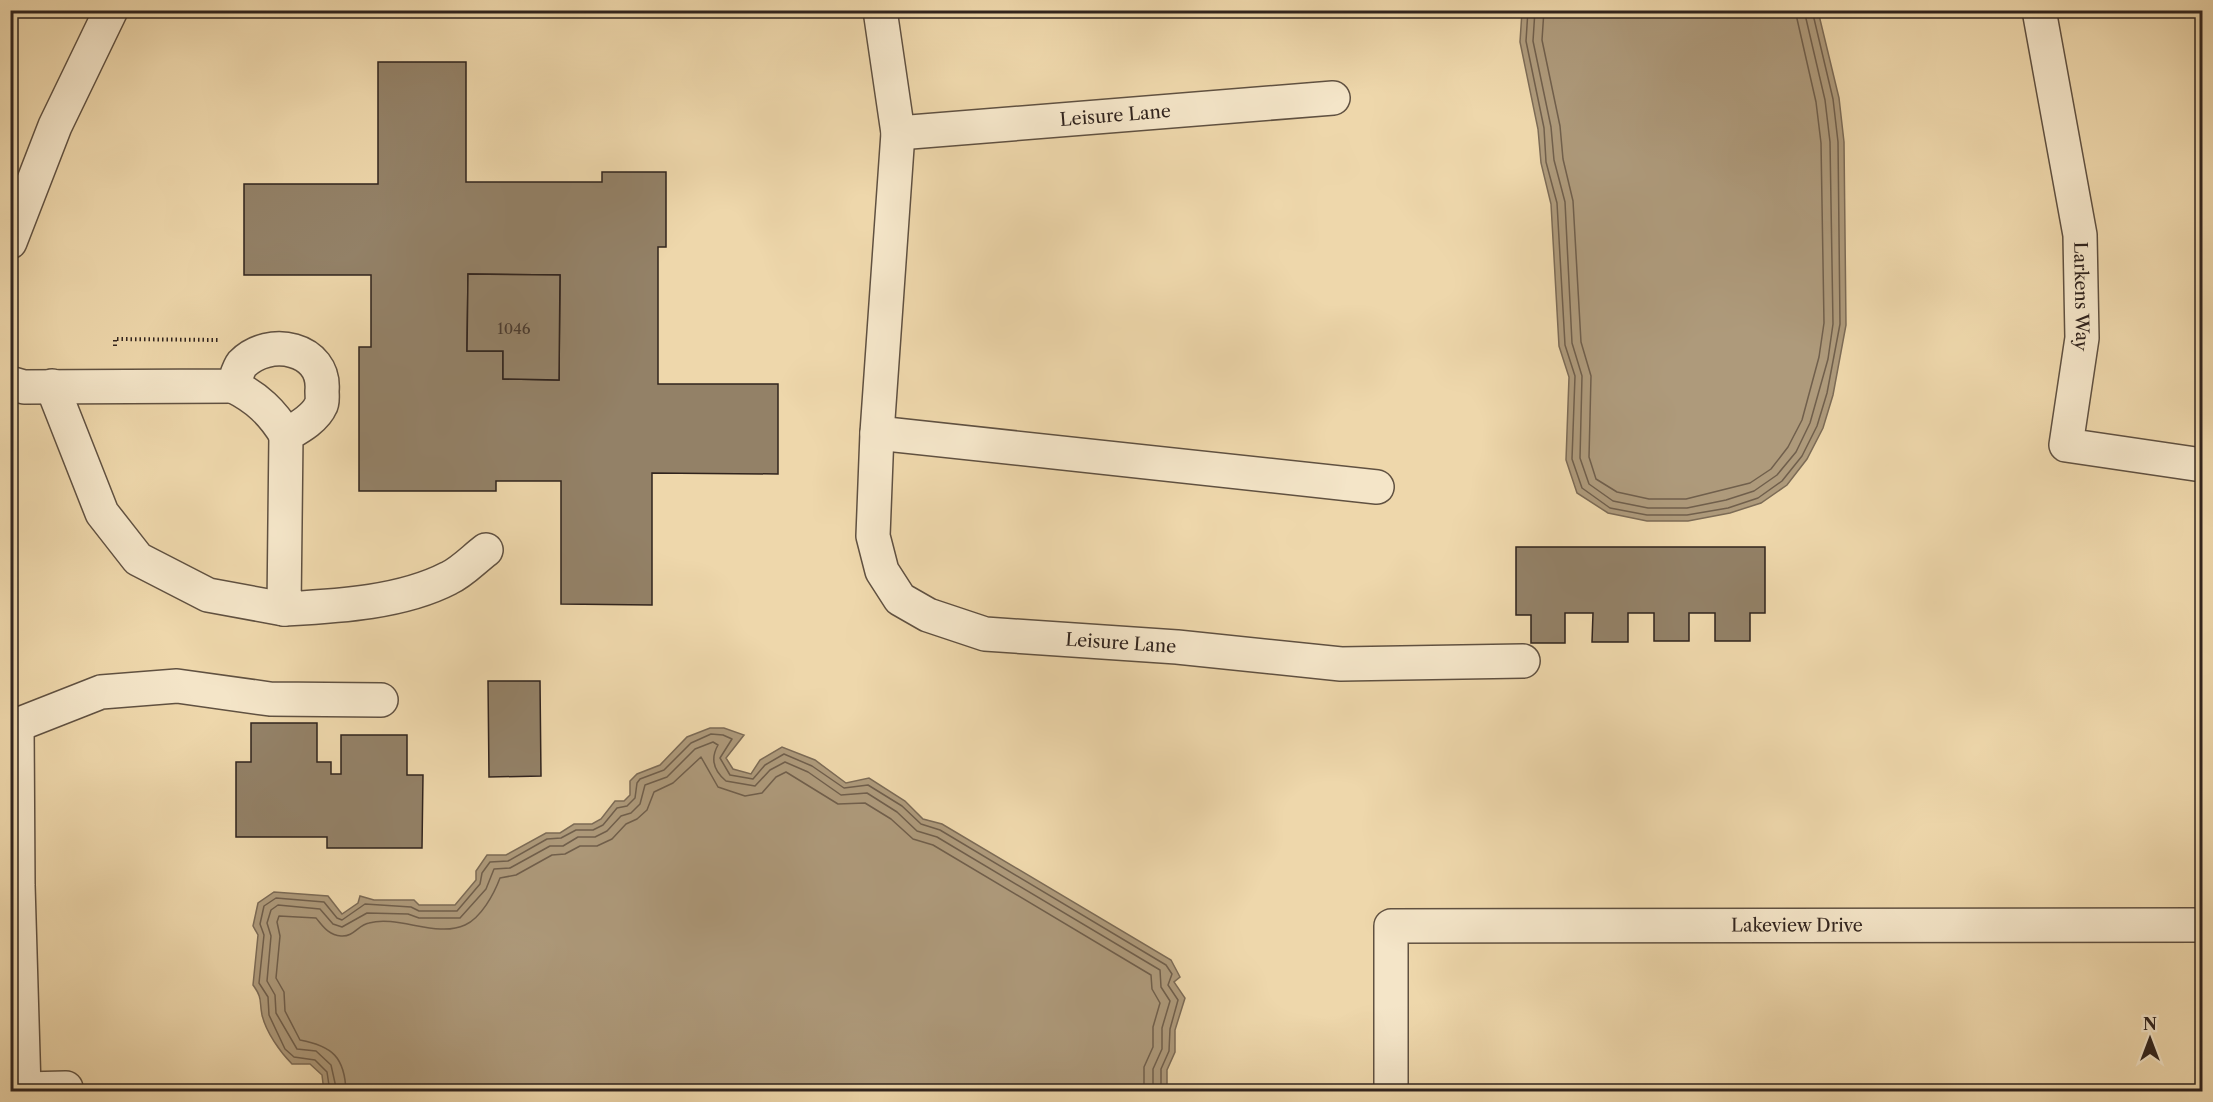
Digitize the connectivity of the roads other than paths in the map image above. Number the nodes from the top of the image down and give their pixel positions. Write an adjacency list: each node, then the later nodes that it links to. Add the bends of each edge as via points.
1 (111, 10): 6 (street, via 55,126)
2 (880, 10): 5 (street, Leisure Lane)
3 (2039, 10): 12 (street, Larkens Way, via 2080,235 2082,338 2066,445)
4 (1333, 98): 5 (street, Leisure Lane)
5 (898, 133): 10 (street, Leisure Lane)
6 (10, 242)
7 (10, 383): 8 (street)
8 (52, 386): 9 (street); 15 (street, via 102,513 138,559 208,595)
9 (233, 386): 11 (street, via 253,396 275,416); 11 (street, via 241,365 263,349 286,349 309,358 323,379 321,405 306,424)
10 (877, 433): 13 (street); 16 (street, Leisure Lane, via 873,536 882,571 900,599 928,615 985,634 1177,647 1341,664)
11 (286, 435): 15 (street)
12 (2202, 465)
13 (1377, 487)
14 (486, 550): 15 (street, via 450,578 406,593 345,606)
15 (284, 609)
16 (1523, 661)
17 (381, 700): 18 (street, via 270,699 177,686 101,692)
18 (14, 725): 20 (street)
19 (2202, 925): 22 (street, Lakeview Drive, via 1391,926)
20 (17, 1089): 21 (street, via 66,1088)
21 (66, 1092)
22 (1391, 1092)

